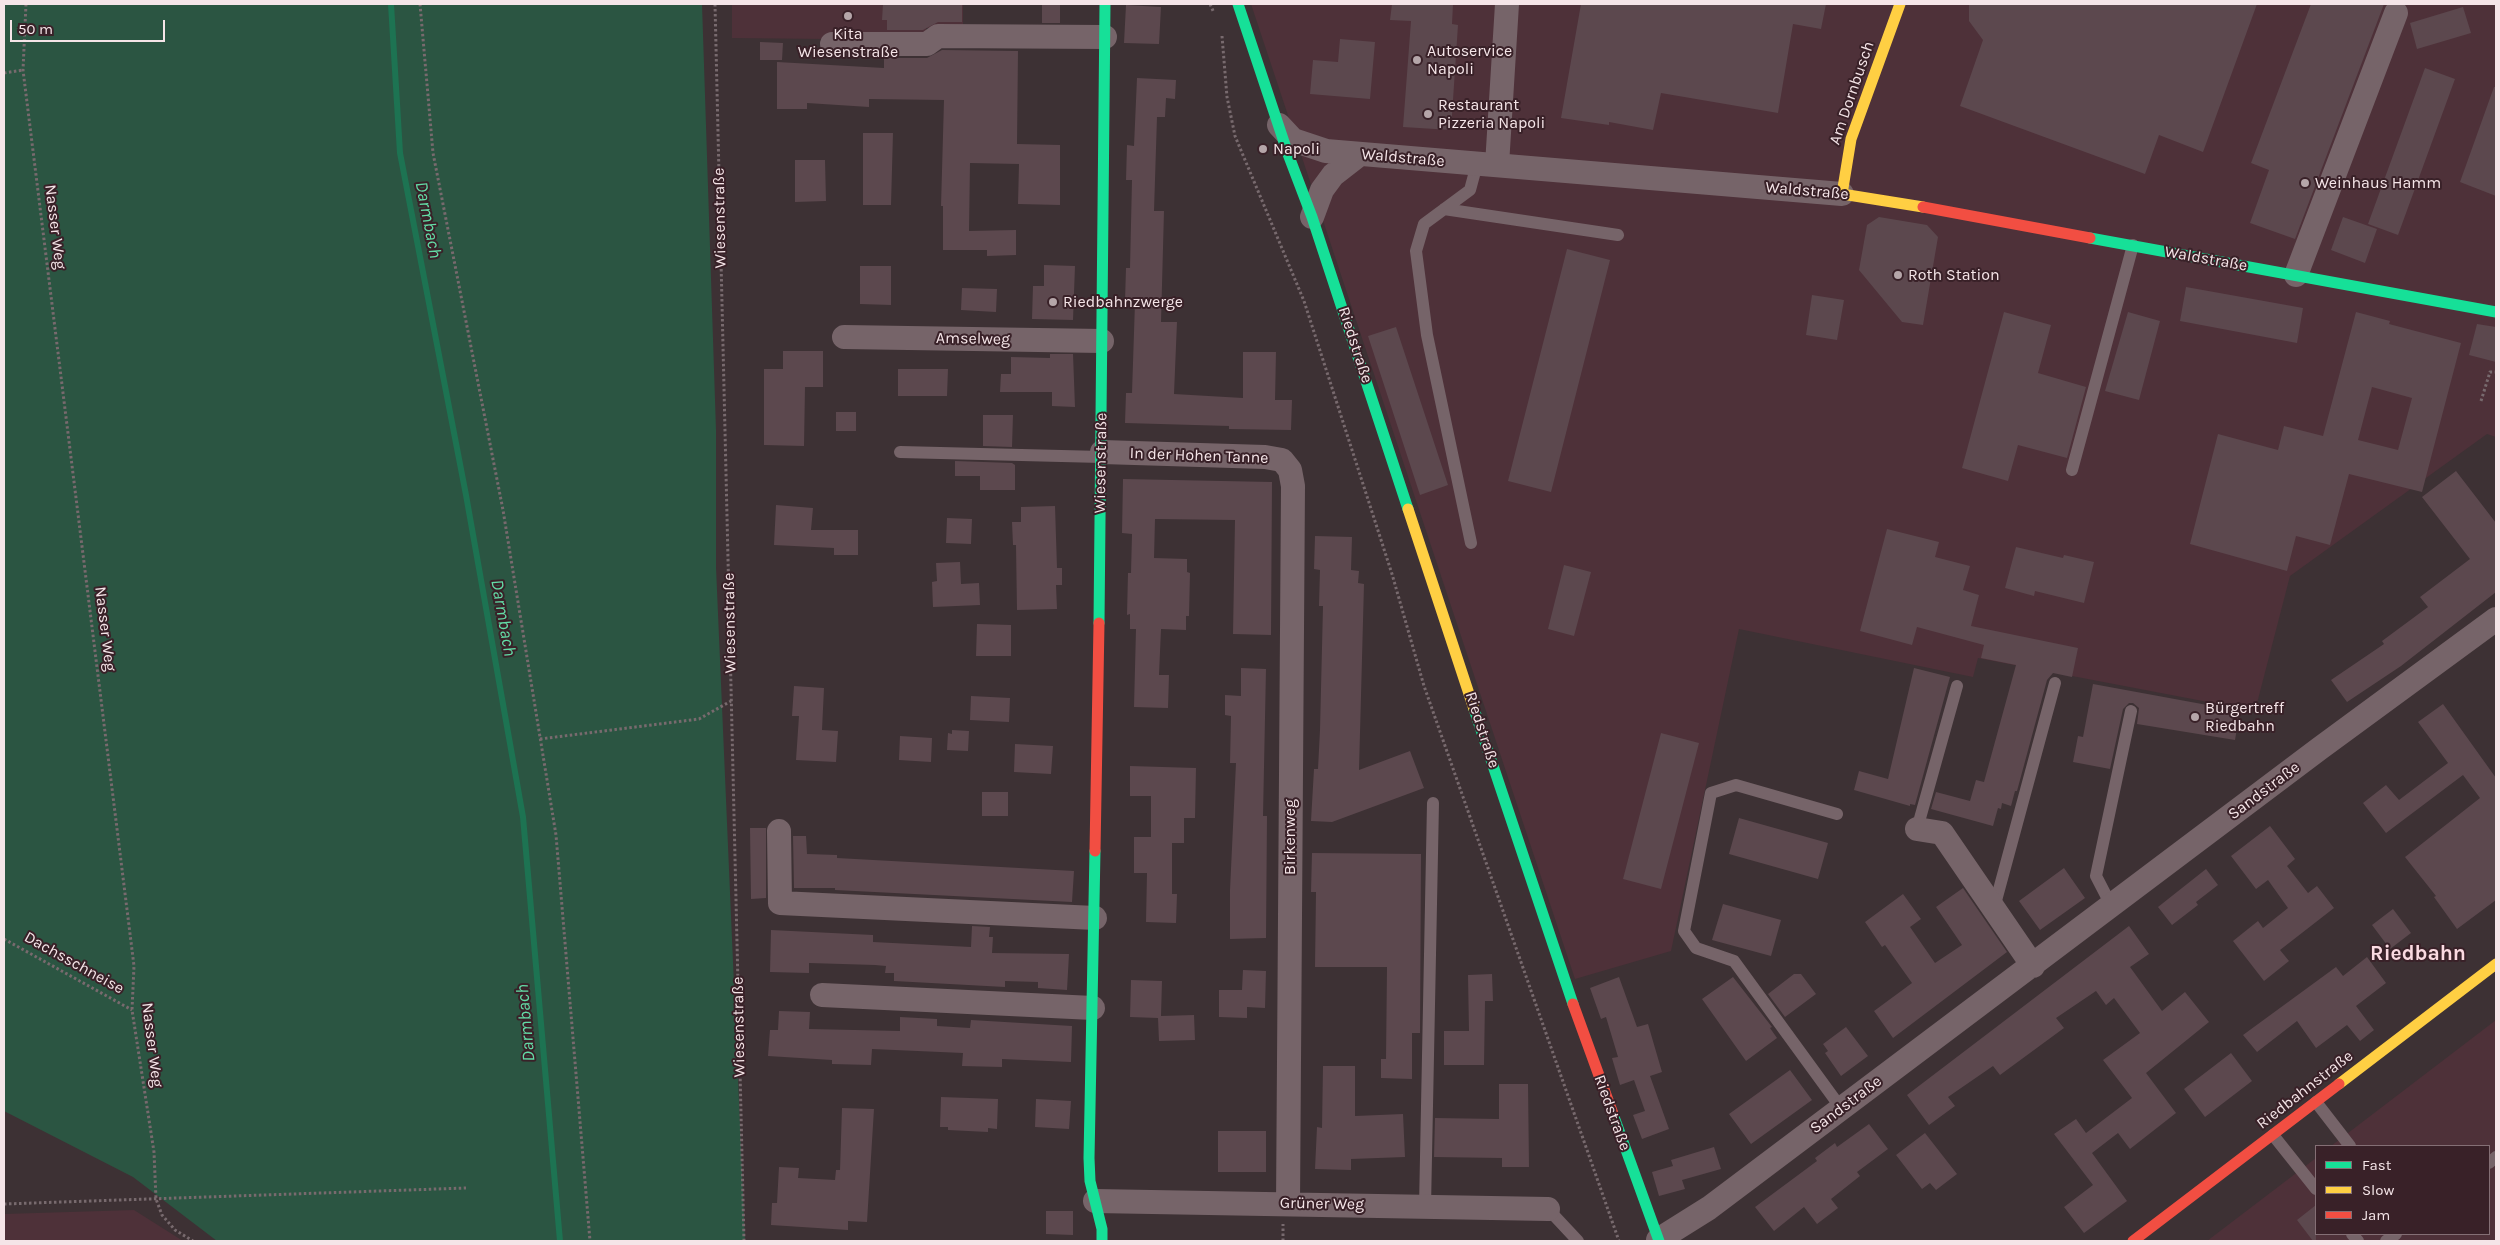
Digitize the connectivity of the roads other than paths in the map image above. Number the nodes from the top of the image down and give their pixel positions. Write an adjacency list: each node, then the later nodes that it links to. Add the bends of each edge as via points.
1 (1105, 4): 6 (street, Wiesenstraße)
2 (1238, 4): 8 (street, Riedstraße)
3 (1507, 4): 11 (street)
4 (1900, 4): 12 (street, Am Dornbusch, via 1851,139)
5 (2396, 13): 17 (street)
6 (1105, 37): 7 (street, via 938,36 927,44); 20 (street, Wiesenstraße)
7 (832, 44)
8 (1279, 125): 9 (street, Riedstraße, via 1293,140); 14 (street, Riedstraße)
9 (1313, 148): 10 (street, Waldstraße)
10 (1360, 154): 11 (street, Waldstraße); 14 (street, via 1333,174 1322,190)
11 (1487, 164): 12 (street, Waldstraße); 13 (lane, via 1470,190)
12 (1842, 194): 16 (street, Waldstraße)
13 (1444, 209): 15 (lane); 25 (lane, via 1424,224 1416,251 1427,335)
14 (1312, 217): 50 (street, Riedstraße, via 1550,941)
15 (1618, 235)
16 (2133, 245): 17 (street, Waldstraße); 24 (lane)
17 (2296, 275): 18 (street, Waldstraße)
18 (2496, 312)
19 (844, 337): 20 (street, Amselweg)
20 (1102, 341): 22 (street, Wiesenstraße)
21 (900, 452): 22 (lane)
22 (1102, 455): 23 (street, In der Hohen Tanne, via 1265,457 1282,460); 36 (street, Wiesenstraße)
23 (1290, 470): 47 (street, Birkenweg, via 1293,486)
24 (2072, 470)
25 (1471, 543)
26 (2496, 619): 34 (street, Sandstraße)
27 (2055, 683): 35 (lane)
28 (1956, 686): 32 (lane)
29 (2131, 711): 34 (lane, via 2096,876)
30 (1433, 803): 48 (lane)
31 (1837, 814): 42 (lane, via 1736,785 1711,793 1684,931 1696,948 1734,961)
32 (1917, 829): 35 (street, via 1942,833)
33 (779, 831): 36 (street, via 780,903)
34 (2112, 906): 38 (street, Sandstraße)
35 (1994, 908): 38 (street)
36 (1095, 918): 40 (street, Wiesenstraße)
37 (2496, 964): 41 (street, Riedbahnstraße)
38 (2033, 966): 42 (street, Sandstraße)
39 (822, 995): 40 (street)
40 (1093, 1008): 46 (street, Wiesenstraße, via 1089,1158)
41 (2316, 1102): 43 (street, Riedbahnstraße); 44 (lane)
42 (1841, 1108): 50 (street, Sandstraße, via 1709,1208)
43 (2274, 1135): 45 (lane); 53 (street, Riedbahnstraße)
44 (2349, 1145)
45 (2315, 1188)
46 (1095, 1201): 47 (street, Grüner Weg); 51 (street, Wiesenstraße)
47 (1288, 1204): 48 (street, Grüner Weg)
48 (1424, 1207): 49 (street, Grüner Weg)
49 (1548, 1209): 52 (lane)
50 (1658, 1240)
51 (1102, 1241)
52 (1578, 1241)
53 (2133, 1241)

